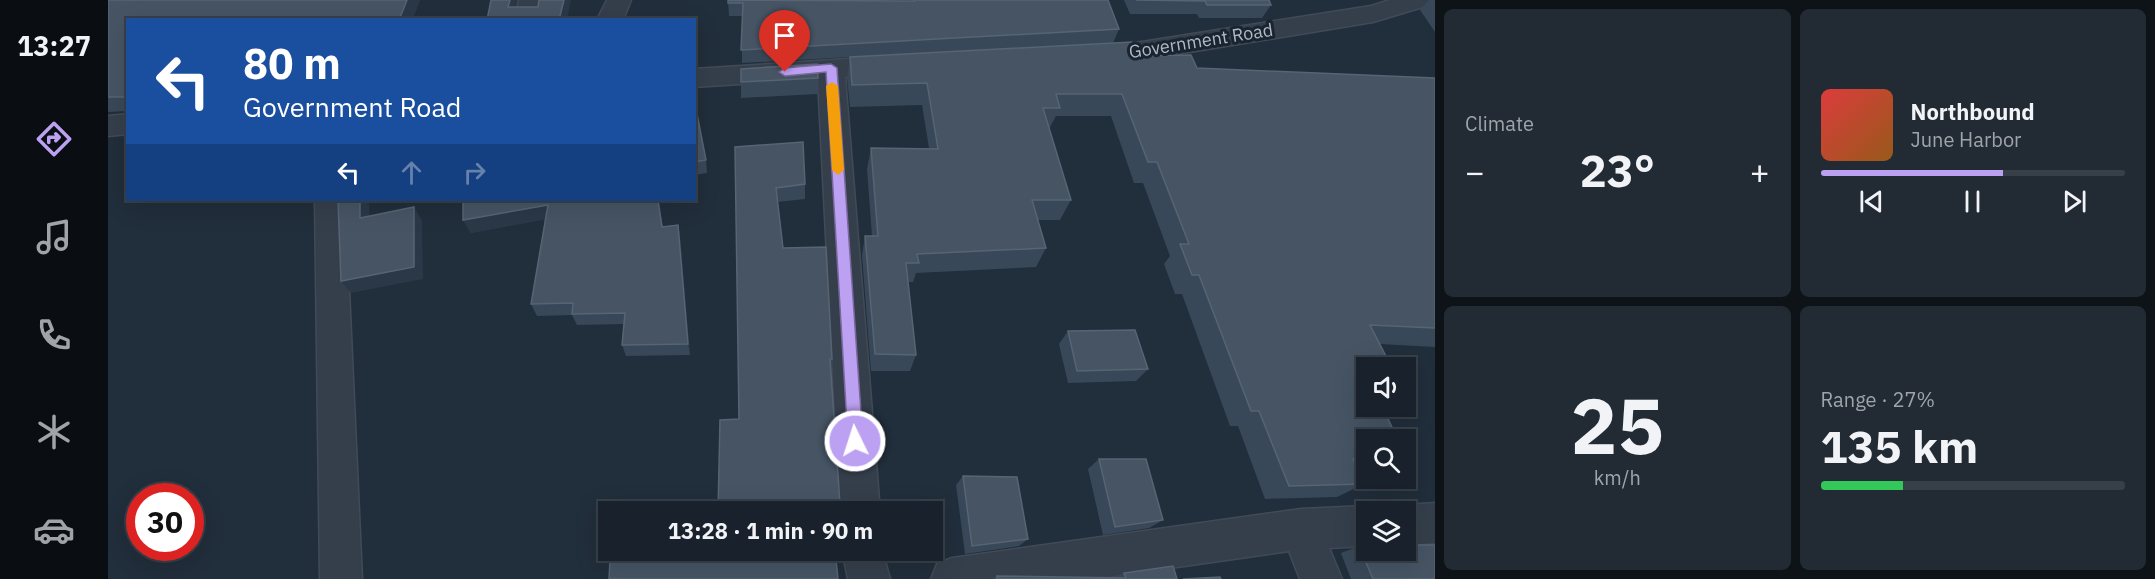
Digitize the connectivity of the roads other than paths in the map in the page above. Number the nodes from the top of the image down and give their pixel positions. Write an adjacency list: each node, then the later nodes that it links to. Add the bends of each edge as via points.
1 (531, 0): 4 (street)
2 (620, 0): 5 (street)
3 (1418, 0): 6 (street, Government Road, via 1373,14 1129,53)
4 (528, 18)
5 (611, 18)
6 (1069, 56)
7 (914, 64): 8 (street)
8 (831, 68): 9 (street); 13 (street)
9 (696, 78)
10 (126, 124): 11 (street)
11 (108, 126)
12 (330, 201): 19 (street)
13 (859, 501)
14 (1435, 524): 15 (street)
15 (1416, 525)
16 (1356, 526): 17 (street)
17 (1301, 529): 21 (street); 22 (street)
18 (865, 561): 20 (street)
19 (342, 579)
20 (869, 579)
21 (952, 579)
22 (1321, 579)

